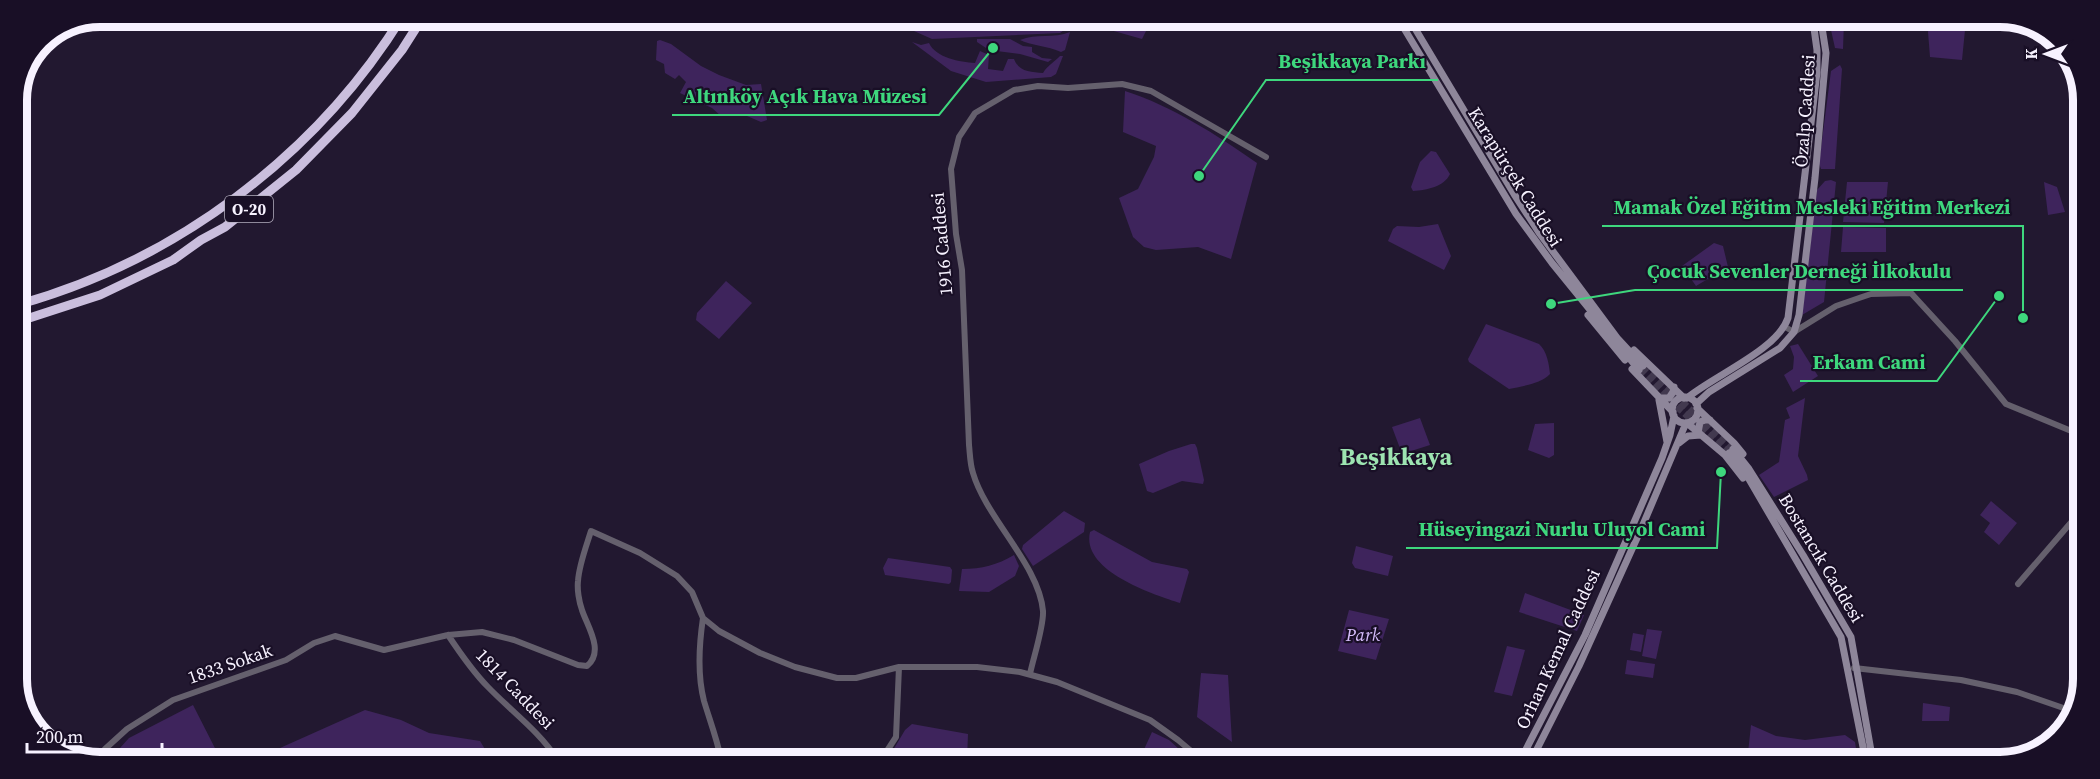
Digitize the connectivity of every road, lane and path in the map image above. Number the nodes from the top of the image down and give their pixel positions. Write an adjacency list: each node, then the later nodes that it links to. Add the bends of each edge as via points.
1 (396, 27): 10 (highway, O-20, via 340,104 248,189 205,219 105,275)
2 (417, 27): 11 (highway, O-20, via 352,113 296,170 225,227 173,261 100,296)
3 (1403, 27): 8 (main road, Karapürçek Caddesi, via 1516,214)
4 (1414, 27): 9 (main road, Karapürçek Caddesi, via 1514,194)
5 (1814, 27): 12 (main road, Özalp Caddesi, via 1817,72 1791,305)
6 (1822, 27): 13 (main road, Özalp Caddesi, via 1826,52 1815,178)
7 (1266, 157): 35 (street, 1916 Caddesi, via 1151,92 1122,84 1014,90 975,113 959,137 951,169 962,270 969,445 973,473 985,499 1040,594 1044,613)
8 (1565, 281): 9 (main road, Karapürçek Caddesi, via 1641,368); 15 (main road, via 1612,347)
9 (1584, 294): 14 (main road, via 1597,304 1633,349)
10 (27, 302)
11 (27, 319)
12 (1785, 327): 13 (street); 16 (main road, via 1768,345)
13 (1794, 333): 17 (main road, via 1780,348 1709,392); 21 (street, via 1836,306 1862,297 1911,293 2006,404)
14 (1674, 387): 15 (main road, via 1669,398); 16 (main road)
15 (1658, 396): 18 (main road); 23 (main road)
16 (1686, 398): 17 (main road); 18 (main road, via 1675,402)
17 (1697, 406): 19 (main road); 20 (main road, via 1694,419)
18 (1673, 414): 20 (main road); 23 (main road, Orhan Kemal Caddesi)
19 (1710, 420): 22 (main road, via 1700,422); 27 (main road, via 1750,463)
20 (1687, 423): 22 (main road); 24 (main road, Orhan Kemal Caddesi)
21 (2073, 432)
22 (1700, 434): 24 (main road, via 1688,436); 26 (main road, via 1740,472)
23 (1667, 444): 31 (main road, Orhan Kemal Caddesi)
24 (1677, 445): 32 (main road, Orhan Kemal Caddesi)
25 (2073, 520): 28 (street)
26 (1780, 533): 27 (main road, Bostancık Caddesi, via 1731,451 1749,469); 34 (main road, Bostancık Caddesi, via 1840,637)
27 (1794, 542): 34 (main road, Bostancık Caddesi, via 1851,638)
28 (2018, 584)
29 (703, 618): 30 (street, via 692,592 677,576 640,553 591,531 578,582 582,609 594,636 594,654 587,666 482,632); 33 (street, via 760,654 837,678 856,678); 39 (street, via 700,675)
30 (448, 635): 37 (street, 1833 Sokak, via 384,650 335,636 314,643 286,660 174,700 127,729); 38 (street, 1814 Caddesi, via 488,687)
31 (1572, 660): 32 (main road); 42 (main road, Orhan Kemal Caddesi)
32 (1579, 666): 43 (main road, Orhan Kemal Caddesi)
33 (899, 667): 35 (street, via 976,668); 40 (street, via 896,738)
34 (1851, 668): 36 (street, via 1981,684); 44 (main road, Bostancık Caddesi); 45 (main road, Bostancık Caddesi)
35 (1030, 674): 41 (street, via 1150,720)
36 (2067, 709)
37 (103, 752)
38 (553, 752)
39 (720, 752)
40 (886, 752)
41 (1192, 752)
42 (1525, 752)
43 (1536, 752)
44 (1864, 752)
45 (1872, 752)

